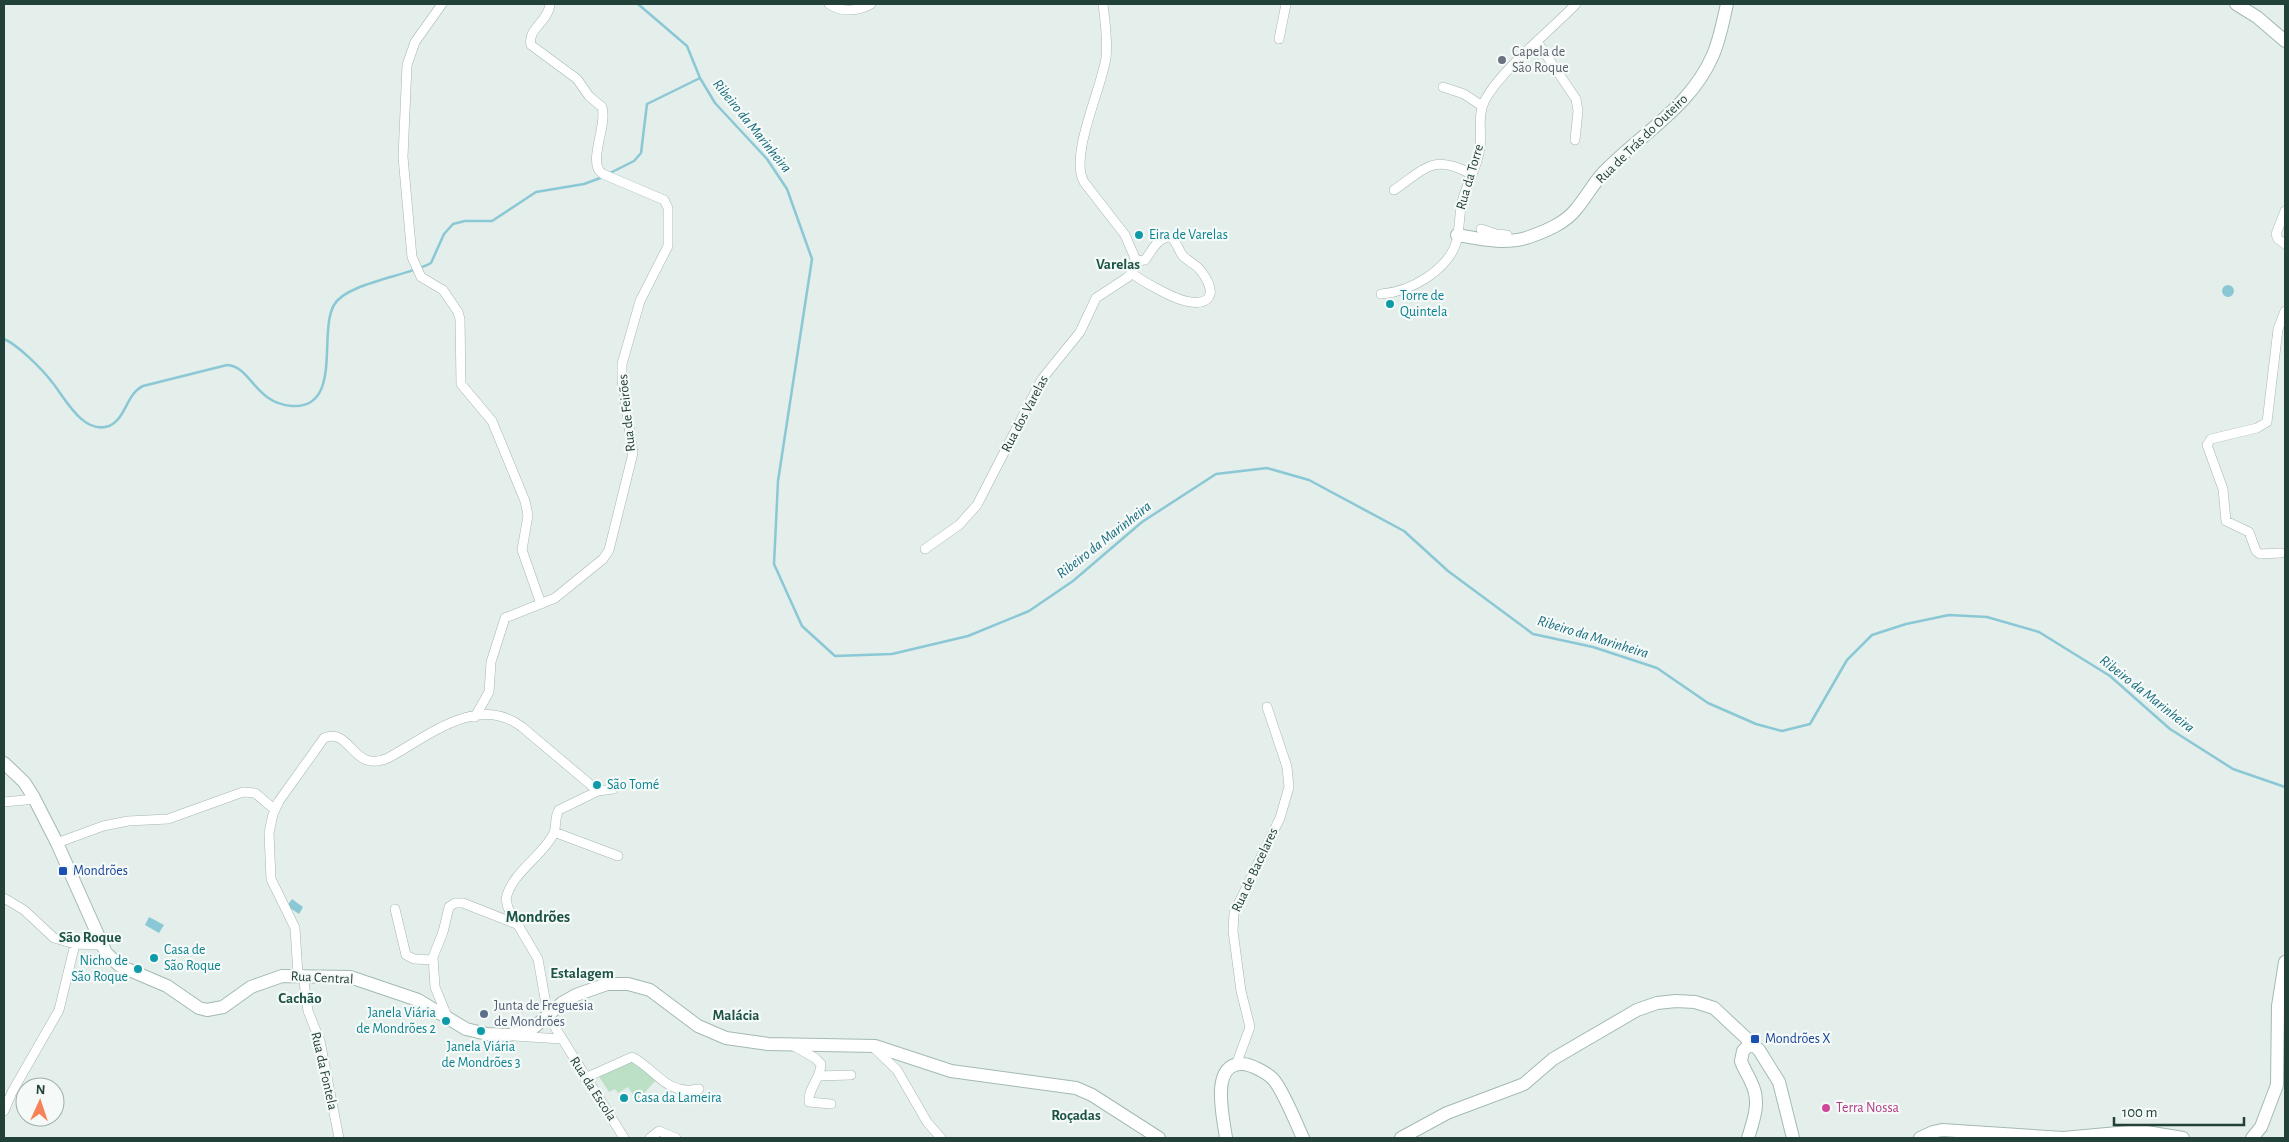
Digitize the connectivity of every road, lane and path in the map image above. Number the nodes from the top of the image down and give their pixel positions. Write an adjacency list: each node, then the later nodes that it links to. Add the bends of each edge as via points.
1 (442, 4): 29 (street, via 414,44 407,65 402,157 415,268 426,282 443,290 459,314 461,381 492,421 526,504 528,515 522,550)
2 (550, 4): 29 (street, Rua de Feirões, via 547,16 532,34 530,44 577,79 603,108 602,132 595,161 597,170 664,200 668,208 669,243 640,301 624,356 622,376 633,453 611,547 603,559 562,593)
3 (829, 4): 4 (street, via 848,10)
4 (870, 4)
5 (1103, 4): 23 (street, via 1106,55 1080,152 1079,172 1125,235)
6 (1286, 4): 10 (street)
7 (1576, 4): 12 (street)
8 (1727, 4): 20 (main road, Rua de Trás do Outeiro, via 1712,58 1684,101 1607,168 1571,214)
9 (2236, 4): 11 (main road)
10 (1279, 39)
11 (2285, 41)
12 (1538, 43): 14 (street, via 1492,90); 15 (street, via 1576,99)
13 (1443, 87): 14 (street, via 1464,94)
14 (1482, 106): 16 (street, Rua da Torre, via 1480,149)
15 (1575, 140)
16 (1471, 174): 17 (street, via 1442,162 1425,169); 21 (street, Rua da Torre, via 1460,208)
17 (1394, 190)
18 (2285, 211): 22 (street, via 2276,234)
19 (1481, 229): 20 (street, via 1503,236 1536,234)
20 (1548, 229): 21 (main road, Rua de Trás do Outeiro, via 1527,238 1508,241)
21 (1457, 235): 25 (street, Rua da Torre, via 1457,241 1442,263 1426,278 1401,291)
22 (2285, 244)
23 (1136, 261): 24 (street); 24 (street, via 1145,260 1157,243 1171,237 1183,255 1203,273 1211,288 1211,296 1200,303 1179,299)
24 (1132, 274): 27 (street, Rua dos Varelas, via 1096,298 1080,332 1042,379 987,489 972,512 952,531)
25 (1381, 294)
26 (2285, 311): 28 (street, via 2278,329 2267,422 2257,428 2211,439 2206,445 2223,489 2226,521 2249,532 2260,554)
27 (925, 549)
28 (2281, 552)
29 (541, 604): 31 (street, Rua de Feirões, via 503,620 491,662 489,692)
30 (1267, 707): 57 (street, Rua de Bacelares, via 1290,782 1280,818 1234,913 1233,931 1241,990 1250,1027)
31 (475, 717): 34 (street, via 500,716 512,720); 37 (street, via 450,722 376,762 360,758 338,737 324,738)
32 (4, 763): 35 (main road, Rua Central, via 24,782)
33 (613, 789): 34 (street)
34 (598, 791): 38 (street, via 559,810)
35 (35, 799): 36 (street); 39 (main road, Rua Central)
36 (4, 802)
37 (274, 809): 39 (street, via 255,793 243,792 168,819 103,826); 48 (street, Rua da Fontela, via 269,837 271,879 295,928)
38 (554, 832): 40 (street); 43 (street, via 507,893 507,905)
39 (57, 843): 45 (main road, Rua Central)
40 (618, 856)
41 (4, 898): 44 (street, via 24,910 50,936)
42 (395, 909): 46 (street, via 406,955)
43 (519, 925): 46 (street, via 463,903 452,904); 49 (street, via 540,963)
44 (74, 944): 45 (street); 64 (street, via 59,1010)
45 (100, 945): 48 (main road, Rua Central, via 120,966 166,986 207,1010 223,1008 254,986 282,976)
46 (433, 960): 50 (street, via 435,987)
47 (2285, 962): 79 (main road, via 2278,1006 2277,1085 2261,1127)
48 (301, 975): 50 (main road, Rua Central, via 360,979 418,1000); 65 (street, Rua da Fontela, via 308,1012 320,1041)
49 (548, 1016): 51 (main road, via 528,1031); 52 (street, Rua da Escola); 54 (main road, via 565,1001 584,991 607,984 628,984 650,990 716,1035 749,1042)
50 (448, 1019): 51 (main road, Rua Central, via 471,1031)
51 (499, 1035): 52 (street)
52 (562, 1040): 61 (street, Rua da Escola)
53 (1752, 1042): 73 (main road, via 1710,1006 1681,1001 1657,1003 1637,1010 1557,1057 1524,1084 1447,1113); 74 (main road, via 1741,1058 1757,1099); 75 (main road, via 1777,1079)
54 (789, 1044): 55 (main road); 56 (street)
55 (872, 1046): 69 (street, via 897,1070 927,1122); 70 (main road, via 951,1071 1076,1088 1098,1098)
56 (820, 1062): 58 (street); 59 (street)
57 (1236, 1065): 71 (main road, via 1228,1070 1220,1089); 72 (main road, via 1250,1066 1273,1080)
58 (838, 1075): 59 (street); 60 (street)
59 (818, 1076): 63 (street, via 809,1091 808,1102)
60 (851, 1076)
61 (585, 1078): 62 (street, via 632,1058 670,1086 685,1091); 66 (street, Rua da Escola)
62 (699, 1089)
63 (831, 1104)
64 (4, 1111)
65 (339, 1138)
66 (624, 1138)
67 (650, 1138): 68 (street, via 659,1131)
68 (676, 1138)
69 (941, 1138)
70 (1159, 1138)
71 (1226, 1138)
72 (1303, 1138)
73 (1401, 1138)
74 (1748, 1138)
75 (1793, 1138)
76 (1920, 1138): 77 (main road, via 1942,1130)
77 (2047, 1138): 78 (main road, via 2134,1131)
78 (2183, 1138)
79 (2252, 1138)

